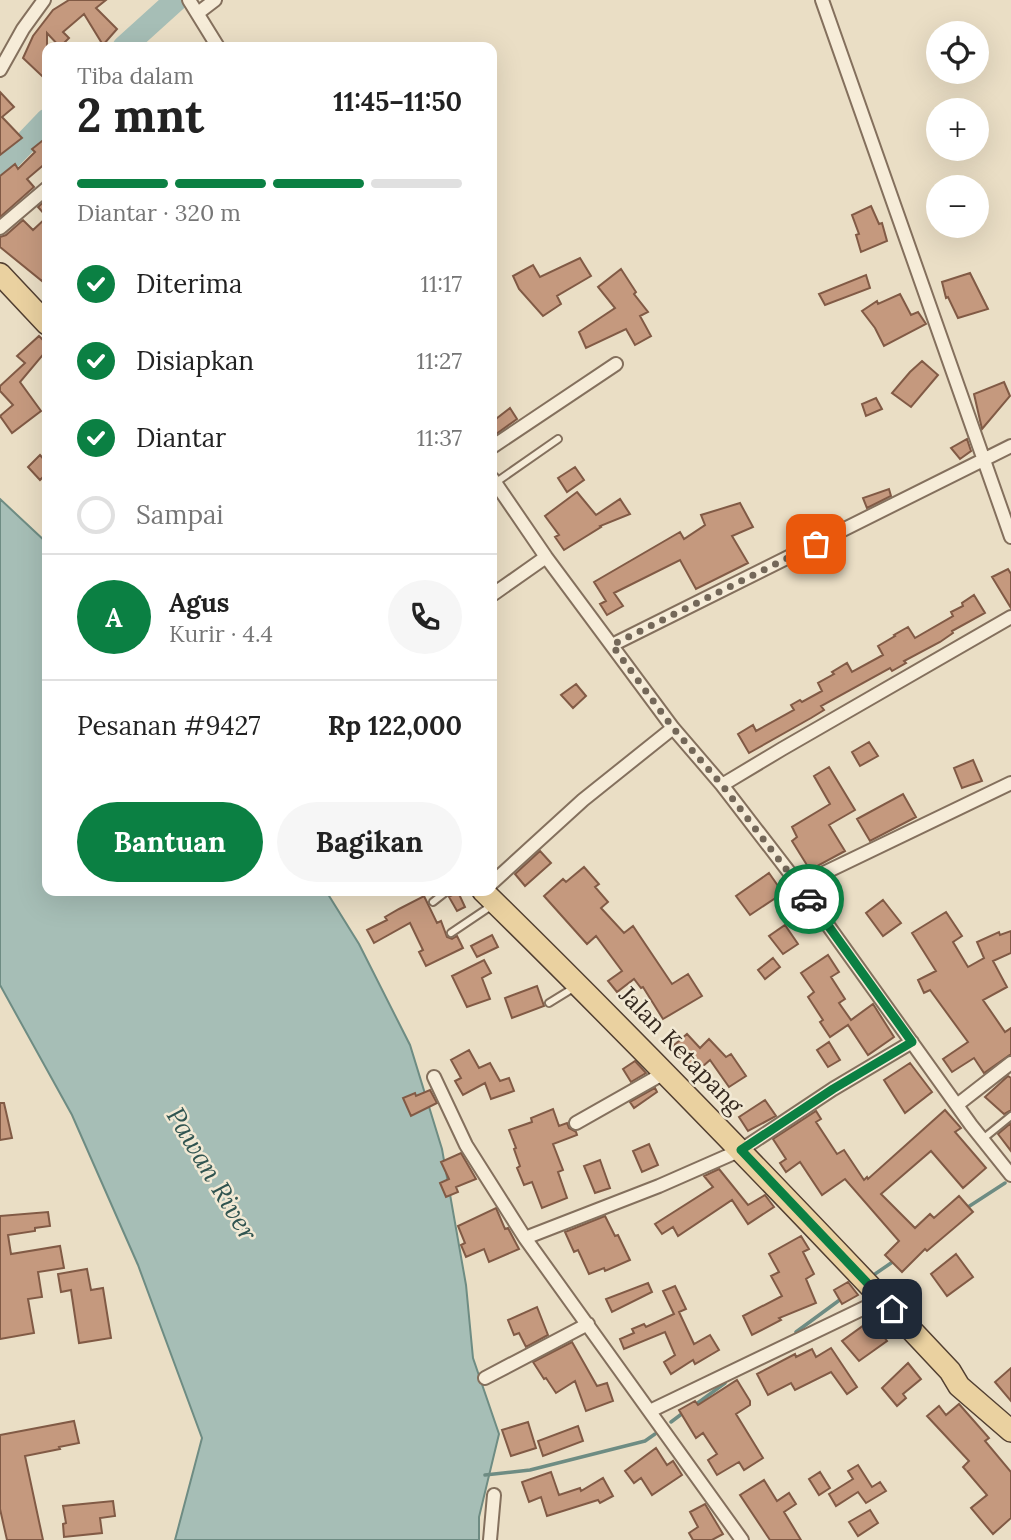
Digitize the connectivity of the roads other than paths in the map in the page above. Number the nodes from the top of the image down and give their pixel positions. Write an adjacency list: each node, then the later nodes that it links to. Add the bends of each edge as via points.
1 (44, 0): 6 (street)
2 (215, 0): 4 (street)
3 (822, 0): 15 (street)
4 (193, 5): 5 (street)
5 (213, 42)
6 (0, 70)
7 (42, 192): 8 (street)
8 (0, 229)
9 (0, 274): 10 (main road)
10 (42, 319)
11 (616, 364): 13 (street)
12 (558, 439): 16 (lane)
13 (497, 444)
14 (1011, 446): 15 (street)
15 (985, 461): 18 (street); 22 (street)
16 (497, 478)
17 (497, 487): 19 (street)
18 (1011, 537)
19 (546, 557): 20 (street); 22 (street)
20 (497, 591)
21 (1011, 617): 25 (street)
22 (612, 645): 23 (street)
23 (673, 728): 25 (street); 26 (street, via 583,800)
24 (1011, 783): 27 (street)
25 (722, 785): 27 (street)
26 (497, 885)
27 (799, 885): 35 (street)
28 (441, 896): 31 (lane)
29 (486, 896): 32 (lane)
30 (494, 896): 33 (main road, Jalan Ketapang)
31 (433, 902)
32 (451, 933)
33 (579, 985): 34 (lane); 37 (main road, Jalan Ketapang)
34 (549, 1003)
35 (912, 1042): 39 (street); 43 (street)
36 (1011, 1063): 39 (street)
37 (666, 1072): 41 (street); 43 (main road, Jalan Ketapang)
38 (434, 1077): 45 (street, via 466,1145)
39 (957, 1105): 42 (street)
40 (1011, 1116): 42 (lane)
41 (576, 1123)
42 (984, 1138): 44 (street)
43 (741, 1150): 45 (street); 46 (main road, Jalan Ketapang)
44 (1011, 1175)
45 (525, 1238): 47 (street)
46 (883, 1299): 49 (street); 50 (main road, Jalan Ketapang, via 955,1379)
47 (588, 1324): 48 (street); 49 (street)
48 (485, 1378)
49 (650, 1411): 53 (street)
50 (1011, 1431)
51 (494, 1495): 52 (street)
52 (490, 1540)
53 (742, 1540)

